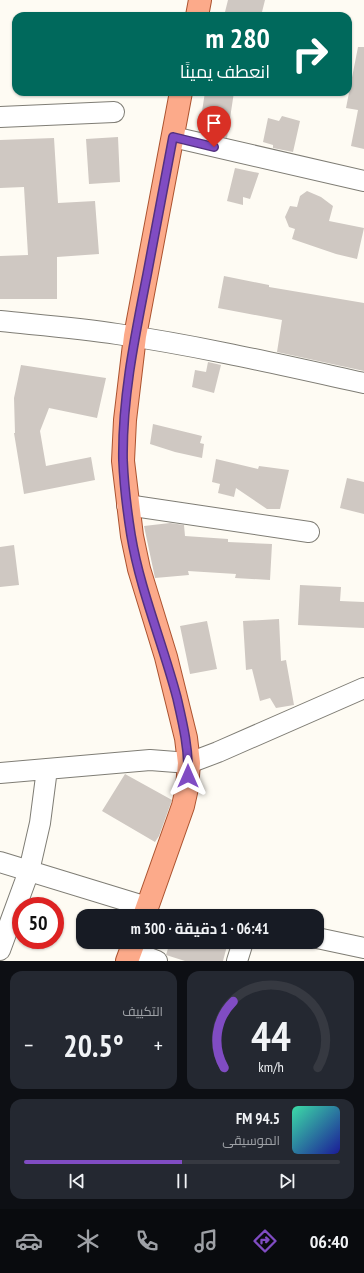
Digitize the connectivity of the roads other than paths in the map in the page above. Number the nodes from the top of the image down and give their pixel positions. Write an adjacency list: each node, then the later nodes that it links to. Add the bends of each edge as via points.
1 (200, 0): 2 (main road)
2 (198, 12)
3 (180, 96): 6 (main road)
4 (114, 112): 5 (street)
5 (0, 118)
6 (173, 137): 7 (street); 9 (main road)
7 (364, 181)
8 (0, 321): 9 (street)
9 (135, 336): 10 (street); 11 (main road, via 123,440)
10 (364, 383)
11 (128, 505): 12 (street); 14 (main road, via 138,569 175,690)
12 (309, 532)
13 (364, 688): 14 (street)
14 (189, 763): 15 (street, via 150,760); 20 (main road, via 183,806)
15 (46, 769): 16 (street); 18 (street, via 40,823)
16 (0, 773)
17 (0, 862): 18 (street)
18 (29, 871): 19 (street); 24 (street)
19 (137, 909)
20 (146, 909)
21 (324, 939): 22 (street)
22 (364, 948)
23 (241, 949): 27 (street)
24 (0, 950)
25 (131, 951): 26 (street)
26 (157, 961)
27 (237, 961)

